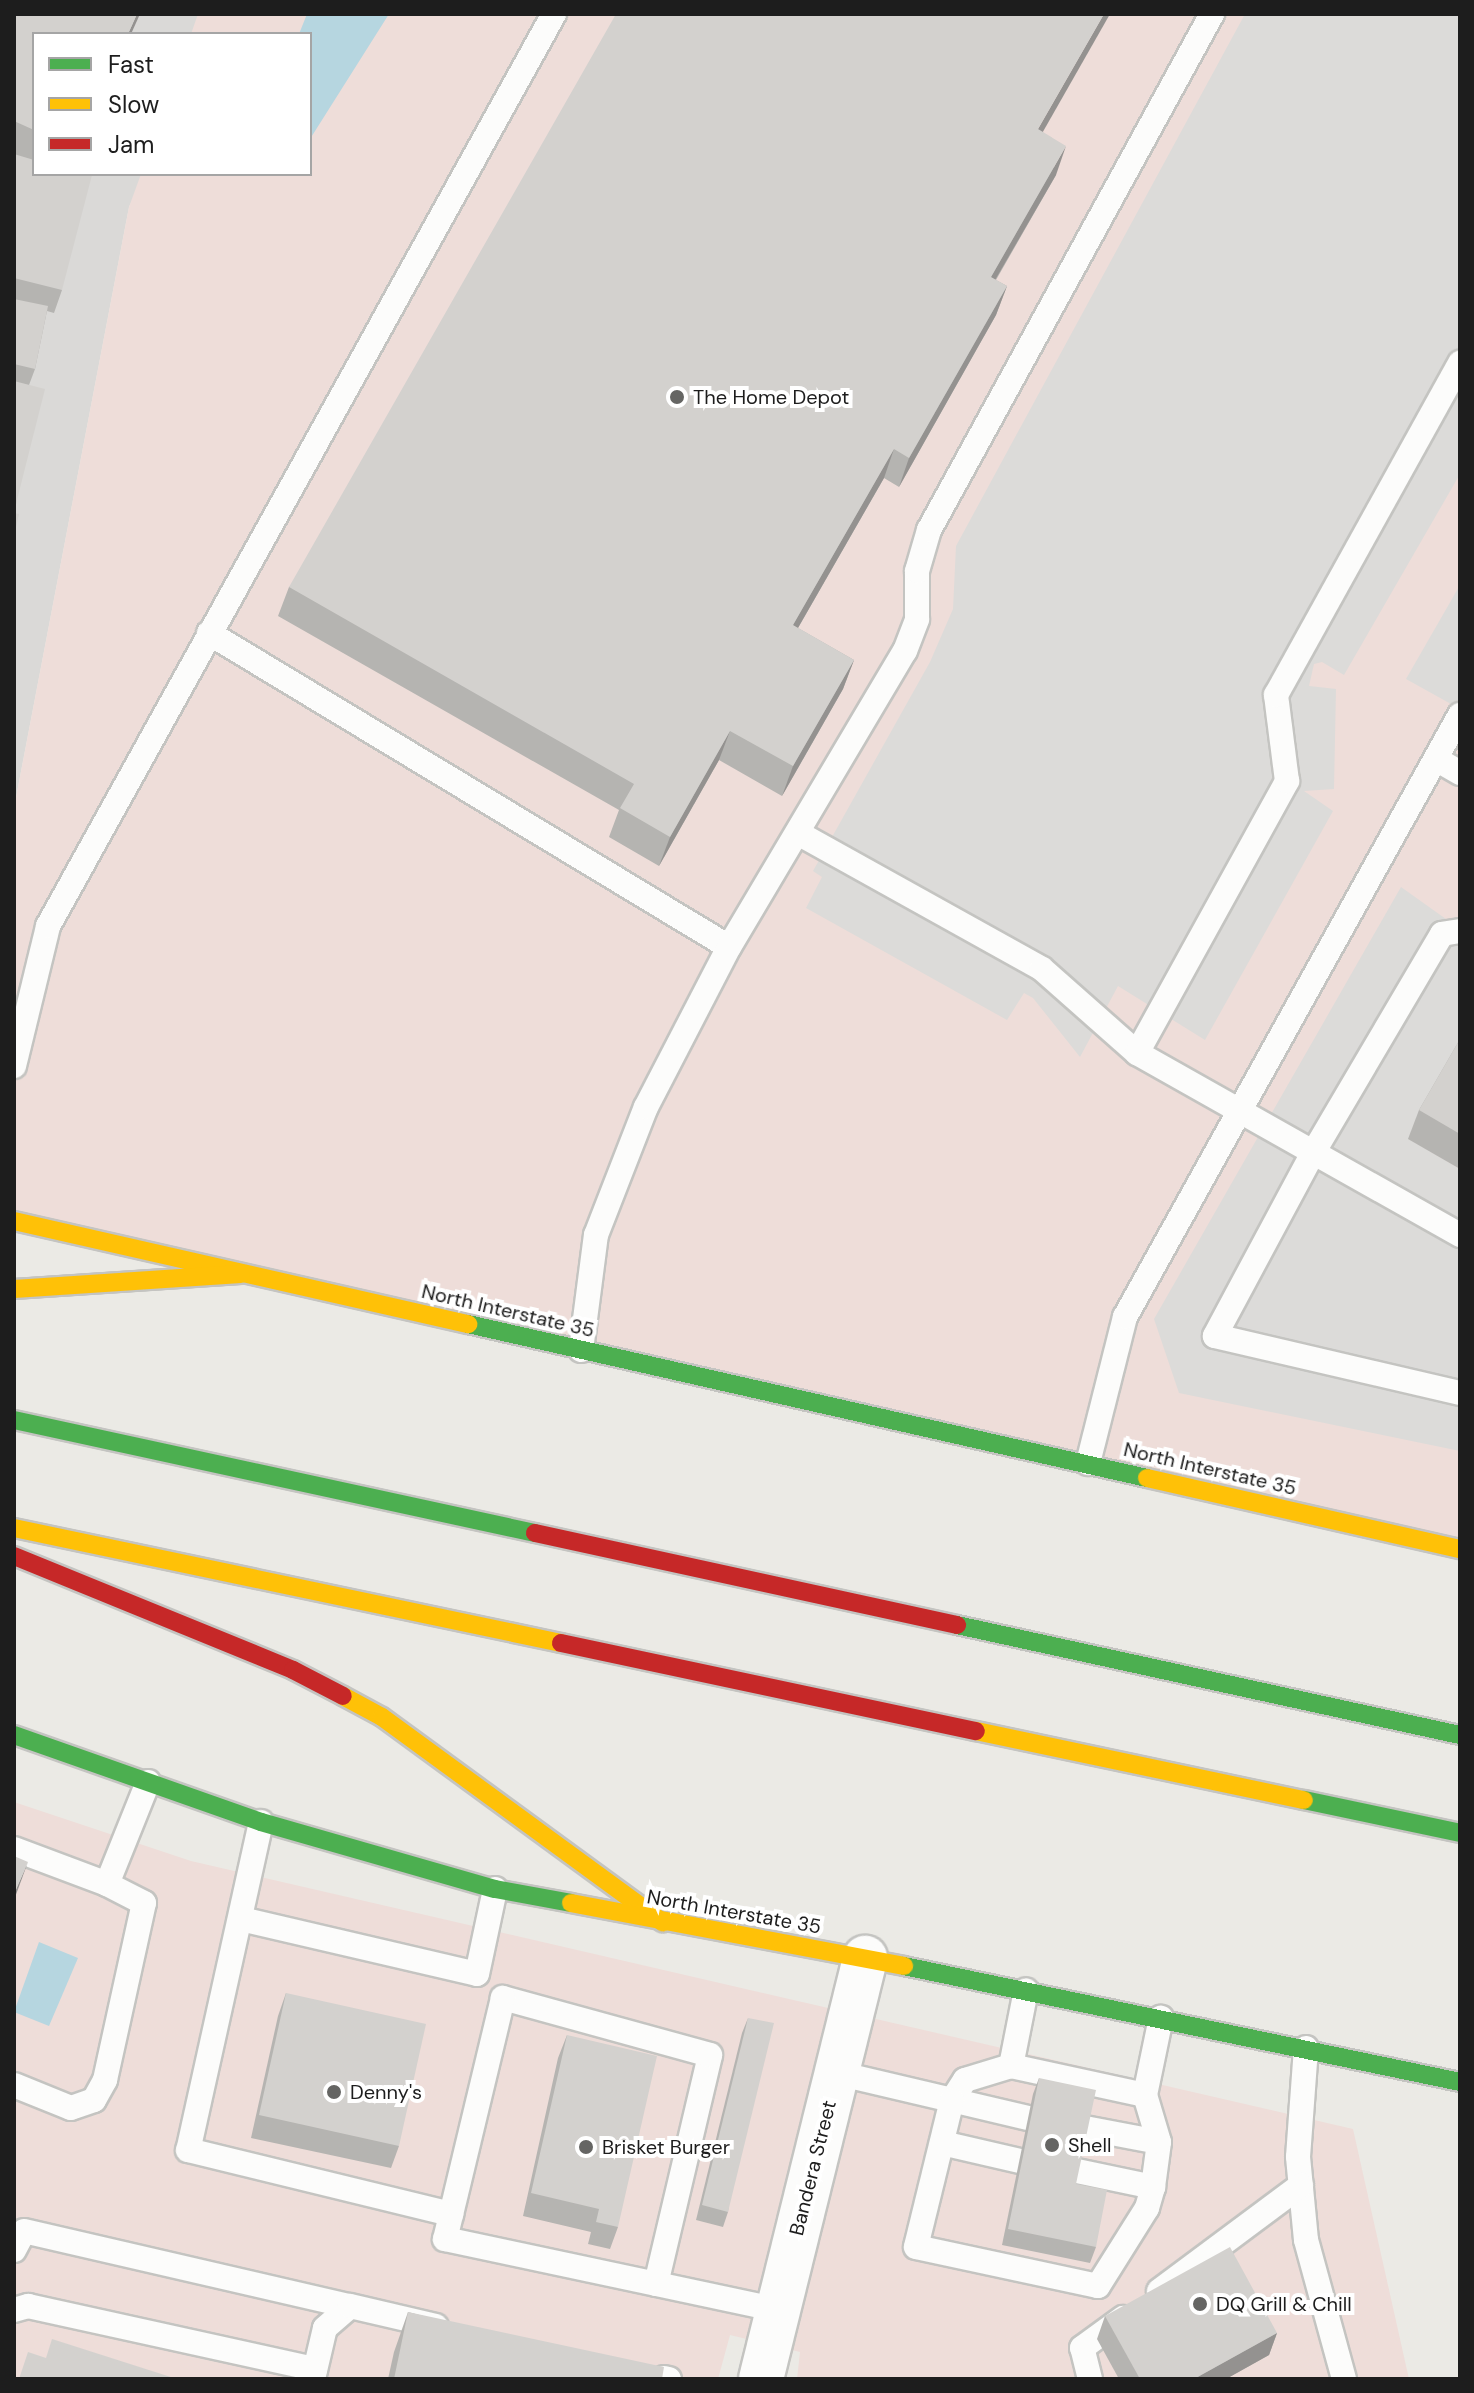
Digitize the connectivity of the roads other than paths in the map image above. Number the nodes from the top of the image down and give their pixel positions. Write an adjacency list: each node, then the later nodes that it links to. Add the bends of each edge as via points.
1 (554, 14): 4 (lane)
2 (1212, 14): 8 (lane, via 941,507 921,549 917,619 905,651)
3 (1460, 363): 11 (lane, via 1276,695 1287,781)
4 (209, 633): 10 (lane); 12 (lane, via 48,926)
5 (1460, 715): 6 (lane)
6 (1436, 759): 7 (lane); 13 (lane)
7 (1460, 773)
8 (798, 833): 10 (lane); 11 (lane, via 1042,969)
9 (1460, 931): 14 (lane, via 1442,934)
10 (729, 947): 19 (lane, via 614,1179 596,1235)
11 (1137, 1053): 13 (lane)
12 (14, 1066)
13 (1238, 1111): 14 (lane); 22 (lane, via 1125,1317)
14 (1314, 1151): 16 (lane); 20 (lane, via 1215,1336)
15 (14, 1221): 17 (main road, North Interstate 35)
16 (1460, 1235)
17 (241, 1274): 18 (main road); 19 (main road, North Interstate 35)
18 (14, 1289)
19 (581, 1350): 22 (main road, North Interstate 35)
20 (1460, 1393)
21 (14, 1420): 27 (main road)
22 (1088, 1463): 24 (main road, North Interstate 35)
23 (14, 1528): 30 (main road)
24 (1460, 1549)
25 (14, 1556): 35 (main road, via 280,1664 382,1717)
26 (14, 1735): 28 (main road, North Interstate 35)
27 (1460, 1735)
28 (148, 1782): 29 (main road, North Interstate 35); 32 (lane)
29 (261, 1822): 33 (main road, North Interstate 35); 34 (lane)
30 (1460, 1833)
31 (14, 1849): 32 (lane)
32 (107, 1884): 45 (lane, via 144,1903 105,2080 94,2100 71,2108)
33 (495, 1889): 35 (main road, North Interstate 35); 37 (lane)
34 (241, 1919): 37 (lane); 56 (lane, via 188,2150)
35 (663, 1923): 36 (main road, North Interstate 35)
36 (865, 1958): 38 (main road, North Interstate 35); 43 (street, Bandera Street)
37 (477, 1974): 39 (lane)
38 (1026, 1990): 40 (main road, North Interstate 35); 42 (lane)
39 (503, 1998): 56 (lane); 58 (lane, via 710,2055)
40 (1161, 2018): 41 (main road, North Interstate 35); 46 (lane)
41 (1306, 2048): 44 (main road, North Interstate 35); 54 (lane)
42 (1011, 2066): 46 (lane); 47 (lane, via 965,2080)
43 (837, 2073): 47 (lane); 61 (street, Bandera Street)
44 (1460, 2082)
45 (14, 2085)
46 (1145, 2095): 50 (lane)
47 (952, 2100): 48 (lane); 51 (lane)
48 (1028, 2118)
49 (1085, 2128): 50 (lane)
50 (1159, 2142): 55 (lane)
51 (942, 2143): 52 (lane); 55 (lane, via 916,2247 1098,2286 1147,2208)
52 (1020, 2161)
53 (1077, 2171): 55 (lane)
54 (1301, 2185): 65 (lane, via 1082,2348); 66 (lane, via 1306,2240)
55 (1153, 2187)
56 (451, 2214): 58 (lane, via 445,2239)
57 (14, 2250): 59 (lane, via 24,2231)
58 (656, 2284): 61 (lane)
59 (350, 2306): 62 (lane); 63 (lane, via 325,2328)
60 (14, 2310): 63 (lane, via 28,2306)
61 (778, 2310): 64 (street, Bandera Street)
62 (459, 2331)
63 (314, 2374)
64 (761, 2379)
65 (1090, 2379)
66 (1344, 2379)

